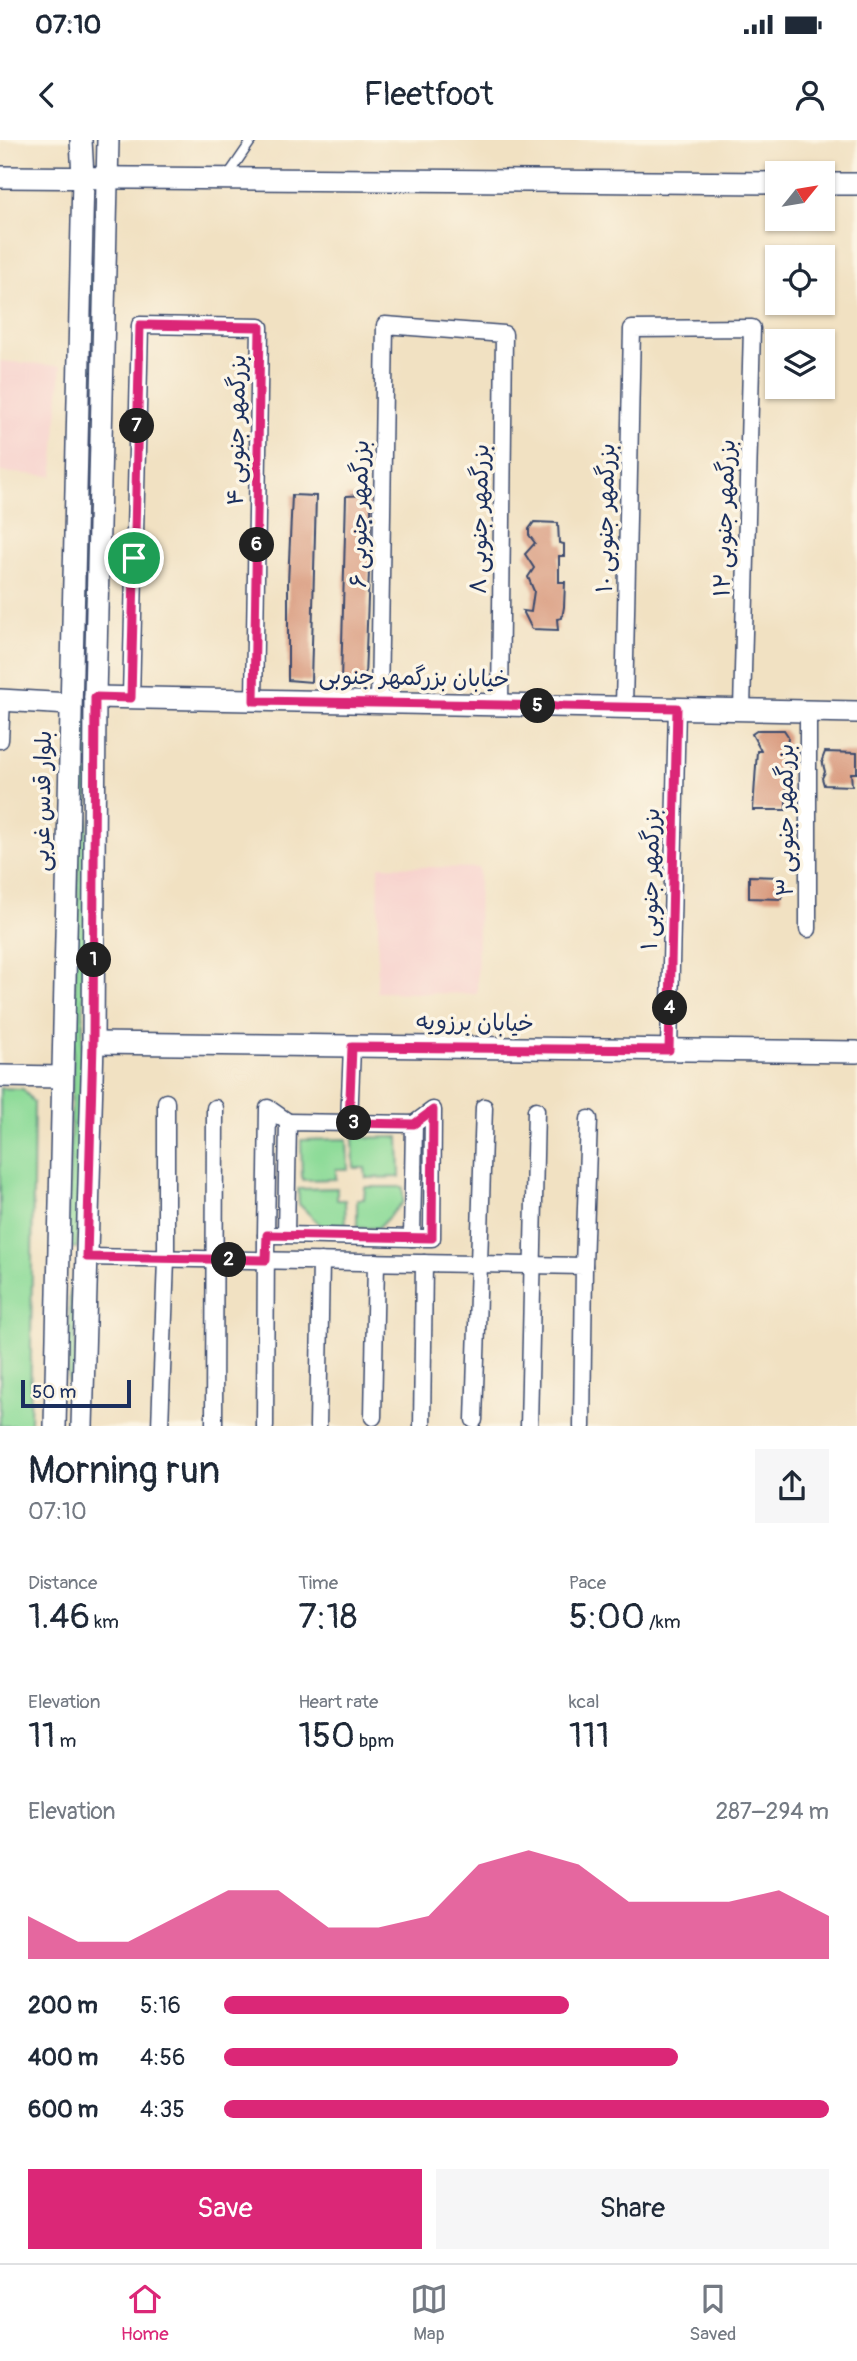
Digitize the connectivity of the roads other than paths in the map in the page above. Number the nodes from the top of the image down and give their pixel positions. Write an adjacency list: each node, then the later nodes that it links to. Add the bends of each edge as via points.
1 (80, 140): 5 (main road, بلوار قدس غربی)
2 (108, 140): 6 (main road)
3 (252, 140): 7 (lane)
4 (0, 177): 5 (main road)
5 (83, 177): 6 (main road); 13 (main road, بلوار قدس غربی)
6 (107, 178): 7 (main road); 14 (main road)
7 (226, 178): 8 (main road)
8 (765, 183)
9 (835, 184): 10 (main road)
10 (857, 184)
11 (752, 328): 22 (street, بزرگمهر جنوبی ۱۰, via 632,329); 24 (street, بزرگمهر جنوبی ۱۲)
12 (504, 334): 19 (street, بزرگمهر جنوبی ۶, via 385,325); 21 (street, بزرگمهر جنوبی ۸)
13 (75, 520): 14 (main road); 20 (main road, بلوار قدس غربی)
14 (100, 521): 15 (main road)
15 (95, 697): 16 (main road, خیابان بزرگمهر جنوبی); 29 (main road)
16 (131, 698): 18 (main road, خیابان بزرگمهر جنوبی); 18 (street, بزرگمهر جنوبی ۴, via 140,325 260,327)
17 (1, 700): 20 (main road); 27 (street)
18 (254, 701): 19 (main road, خیابان بزرگمهر جنوبی)
19 (379, 703): 21 (main road, خیابان بزرگمهر جنوبی)
20 (70, 704): 34 (main road, بلوار قدس غربی)
21 (500, 705): 22 (main road, خیابان بزرگمهر جنوبی)
22 (624, 707): 23 (main road, خیابان بزرگمهر جنوبی)
23 (677, 708): 24 (main road, خیابان بزرگمهر جنوبی); 31 (street, بزرگمهر جنوبی ۱)
24 (742, 709): 25 (main road, خیابان بزرگمهر جنوبی)
25 (808, 711): 26 (main road, خیابان بزرگمهر جنوبی); 28 (street, بزرگمهر جنوبی ۳)
26 (857, 712)
27 (0, 740)
28 (808, 929)
29 (93, 1043): 30 (main road, خیابان برزویه); 51 (main road)
30 (352, 1047): 31 (main road, خیابان برزویه); 41 (street)
31 (669, 1050): 32 (main road, خیابان برزویه)
32 (857, 1052)
33 (0, 1076): 34 (main road)
34 (62, 1077): 56 (main road, بلوار قدس غربی)
35 (166, 1102): 46 (street)
36 (484, 1107): 53 (street)
37 (215, 1108): 47 (street)
38 (536, 1110): 54 (street)
39 (589, 1119): 55 (street)
40 (288, 1122): 41 (street); 43 (street, via 268,1108); 44 (street)
41 (349, 1123): 42 (street)
42 (414, 1124): 45 (street); 45 (street, via 433,1110 432,1238)
43 (267, 1235): 44 (street); 48 (street)
44 (286, 1236): 45 (street)
45 (412, 1238)
46 (166, 1259): 47 (street); 51 (street); 61 (street)
47 (216, 1259): 48 (street); 62 (street)
48 (266, 1260): 49 (street); 63 (street)
49 (321, 1261): 50 (street); 64 (street)
50 (376, 1262): 52 (street); 57 (street)
51 (87, 1263): 56 (main road); 60 (main road)
52 (424, 1263): 53 (street); 65 (street)
53 (479, 1264): 54 (street); 58 (street)
54 (532, 1265): 55 (street); 66 (street)
55 (584, 1266): 67 (street)
56 (58, 1270): 59 (main road, بلوار قدس غربی)
57 (373, 1417)
58 (474, 1420)
59 (55, 1426)
60 (82, 1426)
61 (160, 1426)
62 (214, 1426)
63 (265, 1426)
64 (318, 1426)
65 (422, 1426)
66 (529, 1426)
67 (582, 1426)

